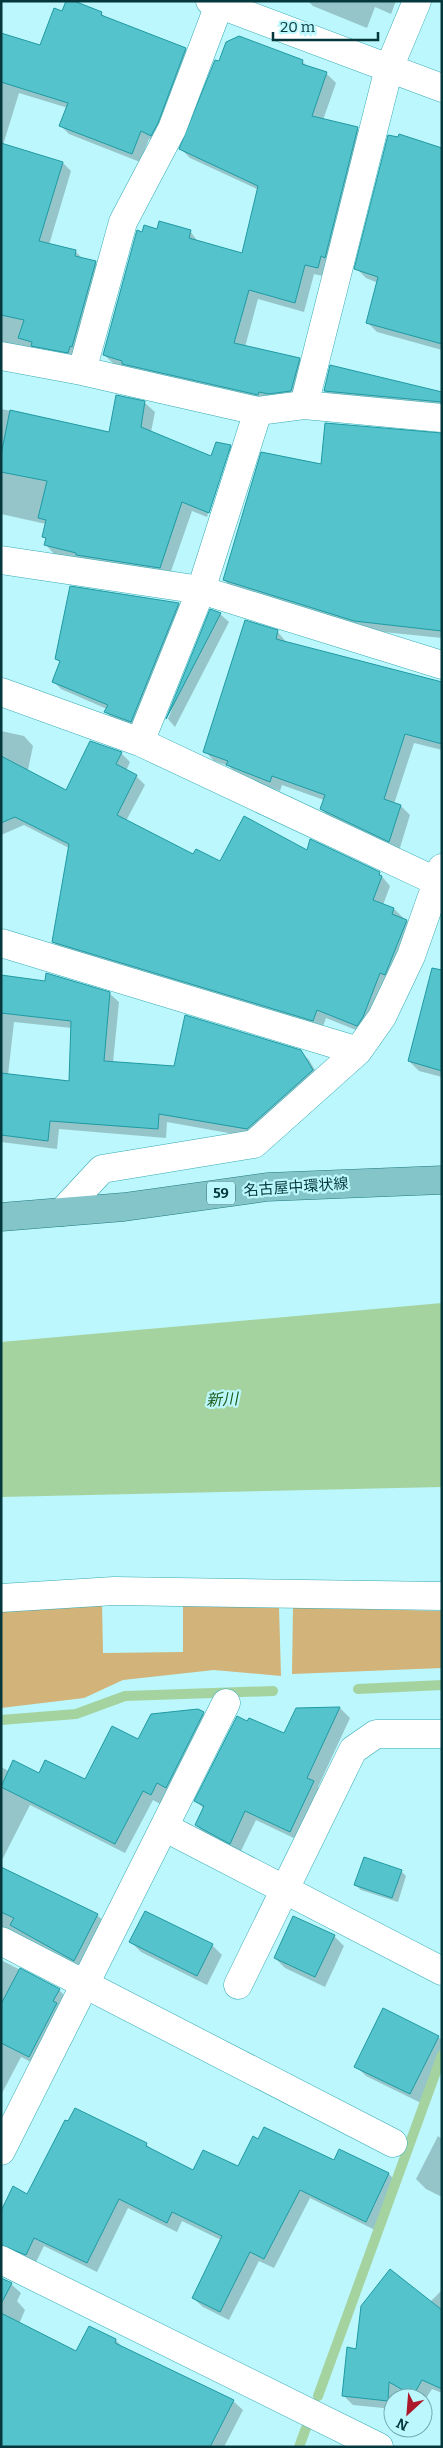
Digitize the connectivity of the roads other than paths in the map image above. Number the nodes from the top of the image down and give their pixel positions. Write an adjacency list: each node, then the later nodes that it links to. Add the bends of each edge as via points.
1 (417, 1): 3 (street)
2 (214, 3): 3 (street); 6 (street, via 172,129 123,222)
3 (389, 68): 4 (street); 7 (street)
4 (442, 88)
5 (1, 356): 6 (street)
6 (82, 371): 8 (street)
7 (304, 405): 8 (street); 9 (street)
8 (258, 410): 11 (street)
9 (442, 418)
10 (1, 560): 11 (street)
11 (201, 590): 12 (street); 14 (street)
12 (442, 665)
13 (1, 692): 14 (street)
14 (140, 742): 15 (street)
15 (441, 878): 17 (street, via 411,956 382,1017)
16 (1, 943): 17 (street)
17 (358, 1051): 19 (street, via 254,1144 102,1169)
18 (442, 1180): 19 (main road, 名古屋中環状線 / 59, via 267,1187 124,1207)
19 (62, 1212): 20 (main road, 名古屋中環状線 / 59)
20 (1, 1217)
21 (442, 1596): 22 (street, via 114,1591)
22 (1, 1598)
23 (226, 1703): 25 (street)
24 (442, 1734): 26 (street, via 376,1734 352,1750)
25 (164, 1826): 26 (street); 29 (street)
26 (285, 1889): 28 (street); 30 (street)
27 (1, 1941): 29 (street)
28 (442, 1971)
29 (85, 1983): 31 (street); 32 (street)
30 (238, 1985)
31 (393, 2143)
32 (1, 2150)
33 (1, 2260): 34 (street)
34 (379, 2447)

